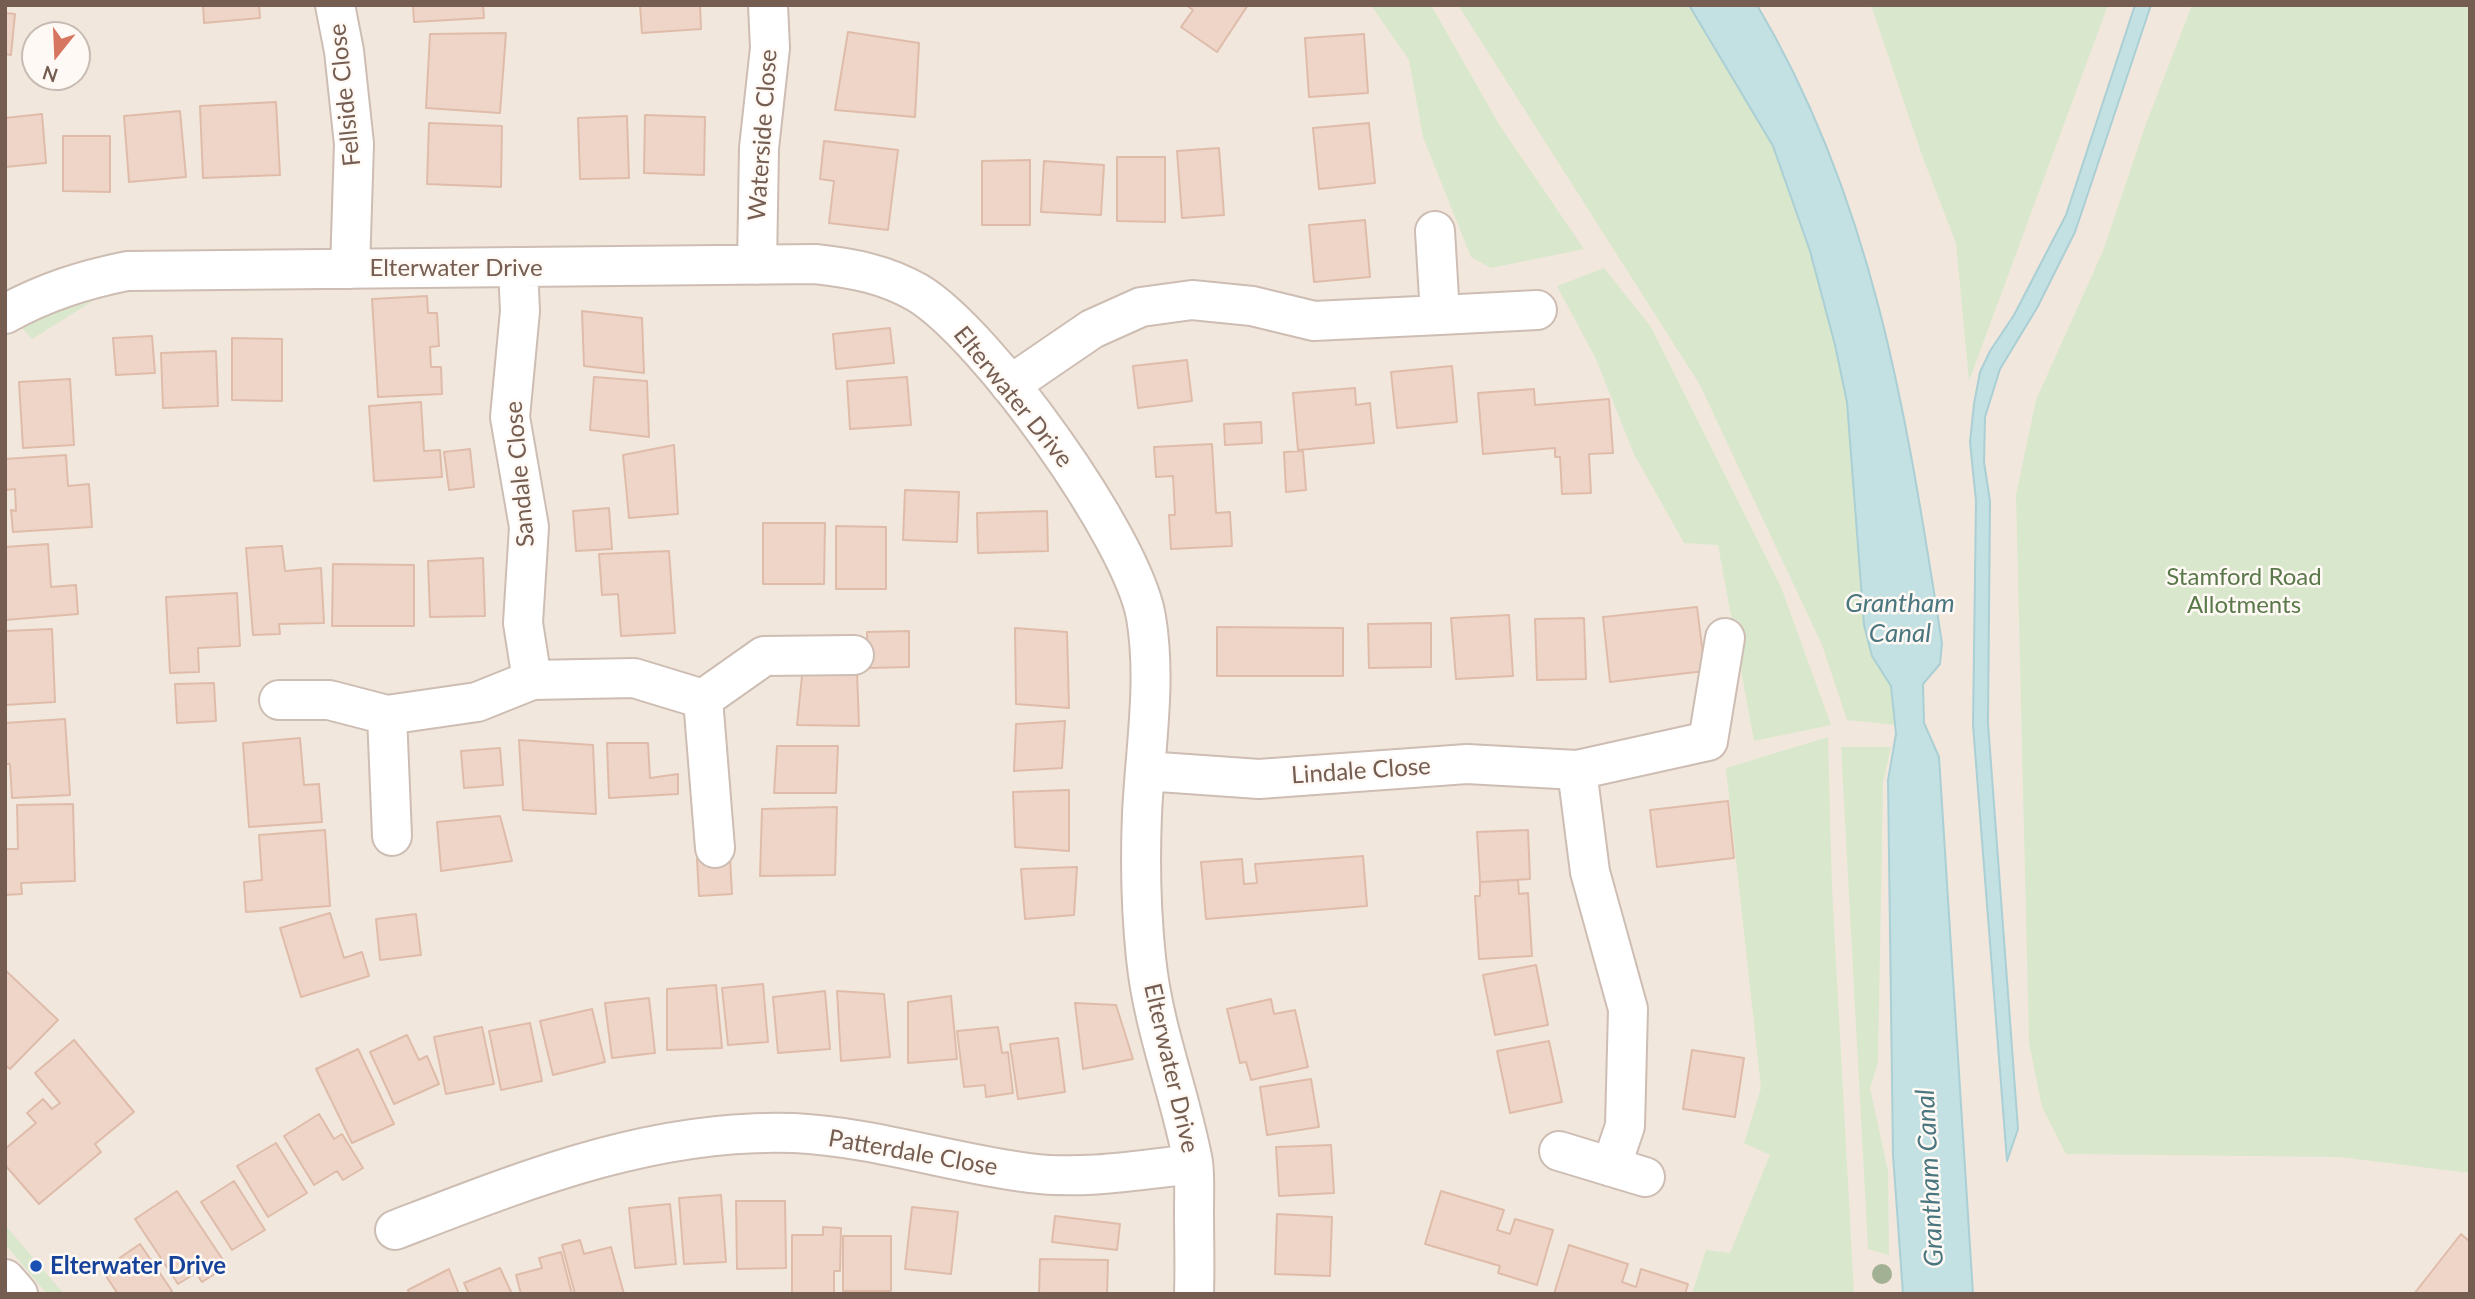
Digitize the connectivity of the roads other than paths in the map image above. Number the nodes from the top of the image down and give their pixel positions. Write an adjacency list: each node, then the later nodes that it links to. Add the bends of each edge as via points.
1 (335, 5): 6 (street, Fellside Close, via 354,144)
2 (768, 5): 4 (street, Waterside Close, via 770,48 759,148)
3 (1435, 231): 9 (street)
4 (757, 265): 5 (street, Elterwater Drive); 10 (street, Elterwater Drive, via 815,264 866,270 918,293 962,330)
5 (518, 268): 6 (street, Elterwater Drive); 13 (street, Sandale Close, via 520,311 510,417 529,527 523,623)
6 (350, 269): 8 (street, Elterwater Drive, via 127,271 80,281)
7 (1537, 310): 9 (street)
8 (5, 314)
9 (1440, 315): 10 (street, via 1314,321 1252,306 1192,300 1141,307 1092,329)
10 (1010, 385): 18 (street, Elterwater Drive, via 1070,464 1129,567 1146,615 1150,661)
11 (1725, 638): 17 (street, Lindale Close, via 1708,741)
12 (854, 655): 14 (street, via 764,656)
13 (532, 680): 14 (street, via 634,678); 16 (street, via 477,702)
14 (703, 699): 20 (street)
15 (278, 700): 16 (street, via 329,700)
16 (387, 715): 19 (street)
17 (1577, 770): 18 (street, Lindale Close, via 1467,764 1259,779); 21 (street, via 1590,872 1628,1009 1628,1172)
18 (1145, 771): 22 (street, Elterwater Drive, via 1141,895 1146,960 1156,1028)
19 (392, 836)
20 (715, 848)
21 (1559, 1151)
22 (1193, 1164): 23 (street, Patterdale Close, via 1083,1177 982,1166 859,1139 794,1133 687,1137 586,1160); 26 (street, Elterwater Drive)
23 (395, 1230)
24 (5, 1279): 25 (street)
25 (18, 1294)
26 (1195, 1294)

